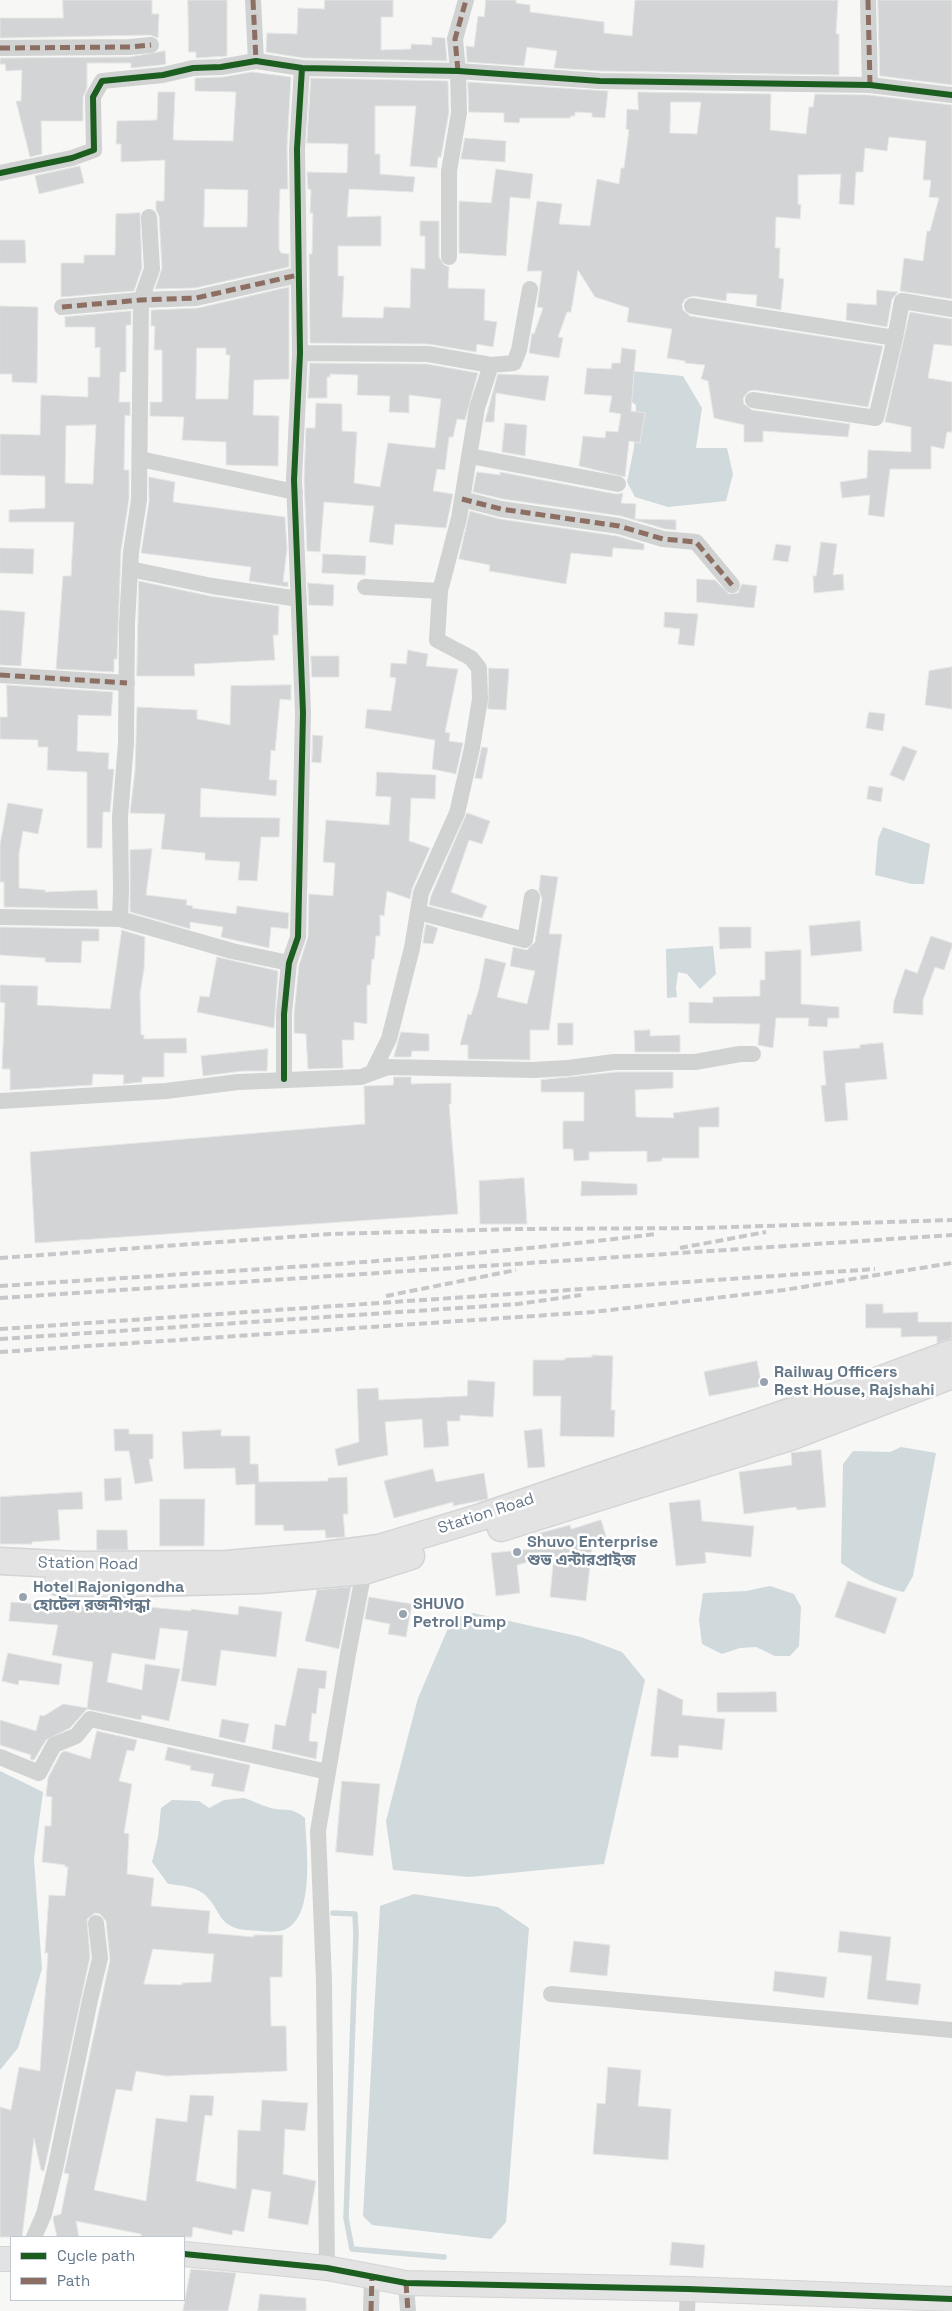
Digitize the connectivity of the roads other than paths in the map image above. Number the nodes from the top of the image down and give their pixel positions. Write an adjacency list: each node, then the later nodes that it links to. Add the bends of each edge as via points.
1 (253, 0): 6 (street)
2 (466, 0): 8 (street, via 455,39)
3 (868, 0): 9 (street)
4 (151, 45): 5 (street)
5 (0, 48)
6 (256, 60): 7 (street); 11 (street, via 102,81 93,97 94,150 72,158)
7 (302, 68): 8 (street); 14 (street, via 297,149)
8 (458, 71): 9 (street, via 600,81); 13 (street, via 459,113 449,171)
9 (870, 85): 10 (street)
10 (952, 95)
11 (0, 173)
12 (149, 217): 16 (street, via 152,268)
13 (449, 257)
14 (298, 275): 16 (street, via 196,298); 21 (street)
15 (530, 289): 22 (street, via 514,363)
16 (141, 300): 18 (street); 25 (street)
17 (692, 306): 20 (street)
18 (62, 307)
19 (952, 309): 20 (street, via 902,301)
20 (895, 338): 23 (street, via 876,418)
21 (300, 352): 22 (street, via 428,354); 27 (street)
22 (491, 366): 24 (street, via 477,408)
23 (753, 400)
24 (470, 456): 26 (street); 28 (street)
25 (140, 459): 27 (street); 29 (street, via 139,500)
26 (618, 484)
27 (295, 492): 33 (street)
28 (462, 499): 30 (street, via 501,509 619,526 663,539 696,542); 32 (street)
29 (130, 569): 33 (street); 35 (street)
30 (732, 585)
31 (365, 587): 32 (street)
32 (440, 590): 37 (street, via 436,640 471,658 479,668 480,699 456,813 421,892)
33 (299, 599): 40 (street, via 303,713 298,937)
34 (0, 675): 35 (street)
35 (127, 683): 39 (street, via 120,817)
36 (532, 897): 37 (street, via 525,940)
37 (418, 912): 42 (street, via 389,1039)
38 (0, 917): 39 (street)
39 (120, 919): 40 (street, via 232,951)
40 (289, 963): 43 (street, via 284,1014)
41 (753, 1054): 42 (street, via 695,1062 623,1062 533,1070 388,1067)
42 (373, 1071): 43 (street, via 361,1077)
43 (284, 1079): 44 (street, via 166,1091)
44 (0, 1101)
45 (952, 1353): 47 (main road, Station Road, via 834,1397 379,1548 227,1564 78,1566)
46 (952, 1375): 48 (main road, Station Road, via 790,1437)
47 (0, 1561)
48 (364, 1571): 49 (main road, Station Road, via 260,1580 110,1584); 51 (street)
49 (0, 1579)
50 (0, 1757): 51 (street, via 38,1773 54,1746 76,1736 90,1719)
51 (328, 1772): 57 (street, via 318,1831 324,1980)
52 (96, 1923): 55 (street, via 100,1958 56,2165 44,2214)
53 (552, 1994): 54 (street)
54 (952, 2030)
55 (34, 2236)
56 (185, 2254): 57 (street)
57 (327, 2268): 58 (street)
58 (372, 2276): 59 (street); 62 (street)
59 (406, 2283): 61 (street); 63 (street)
60 (952, 2299): 61 (street)
61 (687, 2300)
62 (371, 2311)
63 (408, 2311)

